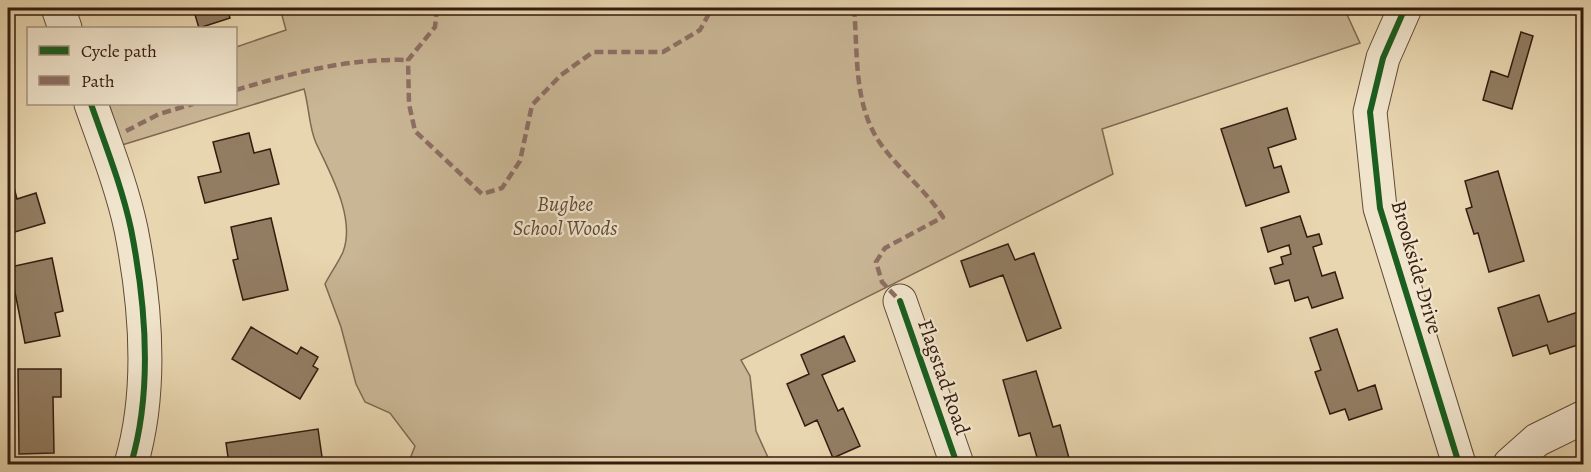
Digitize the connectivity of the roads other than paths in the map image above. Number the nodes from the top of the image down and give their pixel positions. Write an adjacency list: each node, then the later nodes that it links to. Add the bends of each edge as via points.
1 (58, 8): 3 (street)
2 (1405, 8): 9 (street, Brookside Drive, via 1383,58 1370,112 1380,208)
3 (65, 27)
4 (91, 105): 7 (street, via 131,228 142,298 145,373)
5 (900, 301): 8 (street, Flagstad Road)
6 (1584, 417): 10 (street, via 1537,440)
7 (131, 465)
8 (957, 465)
9 (1459, 465)
10 (1510, 465)

